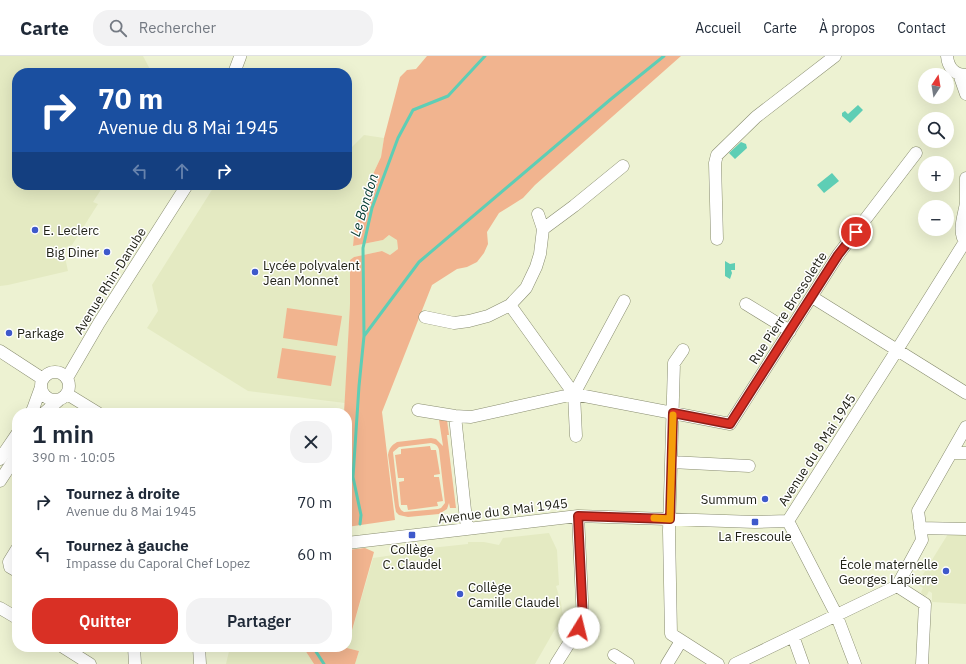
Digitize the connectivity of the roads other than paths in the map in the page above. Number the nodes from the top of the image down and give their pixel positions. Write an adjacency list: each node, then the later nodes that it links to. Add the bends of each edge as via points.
1 (240, 56): 4 (street); 5 (street)
2 (835, 56): 17 (street, via 756,117 717,156)
3 (947, 56): 6 (street, via 950,67)
4 (236, 68)
5 (239, 68)
6 (962, 75): 7 (street)
7 (966, 94)
8 (916, 153): 19 (street, Rue Pierre Brossolette, via 838,255)
9 (623, 166): 16 (street)
10 (966, 178): 14 (street)
11 (180, 190): 13 (street, Avenue Rhin-Danube)
12 (184, 190): 13 (street, Avenue Rhin-Danube)
13 (178, 198): 28 (street, Avenue Rhin-Danube)
14 (966, 204): 18 (street, via 961,229)
15 (538, 214): 16 (street)
16 (542, 228): 22 (street, via 536,267 526,288)
17 (716, 239)
18 (966, 242): 26 (street, Avenue du 8 Mai 1945)
19 (812, 297): 24 (street, Rue Pierre Brossolette); 26 (street)
20 (624, 301): 31 (street)
21 (746, 304): 24 (street)
22 (510, 305): 23 (street, via 488,316 462,322 454,323); 31 (street)
23 (425, 317)
24 (790, 331): 37 (street, Rue Pierre Brossolette, via 730,424)
25 (684, 350): 37 (street, via 674,363)
26 (897, 350): 30 (street); 51 (street, Avenue du 8 Mai 1945)
27 (0, 351): 29 (street)
28 (67, 378): 29 (street, via 55,372 50,373); 32 (street, via 69,386)
29 (42, 383): 32 (street, via 47,398 55,401); 33 (street)
30 (966, 393)
31 (574, 394): 37 (street); 38 (street, via 471,417); 40 (street)
32 (63, 397): 34 (street); 35 (street)
33 (33, 408)
34 (50, 408)
35 (87, 408)
36 (418, 410): 38 (street)
37 (673, 413): 46 (street)
38 (455, 416): 53 (street)
39 (966, 427): 42 (street)
40 (576, 436)
41 (12, 442): 44 (street)
42 (952, 453): 43 (street); 52 (street, via 918,511)
43 (966, 453)
44 (0, 460)
45 (12, 462): 48 (street)
46 (671, 462): 47 (street); 50 (street)
47 (749, 466)
48 (0, 481)
49 (578, 516): 50 (street, Avenue du 8 Mai 1945); 53 (street, Avenue du 8 Mai 1945); 71 (street, via 583,621)
50 (670, 519): 51 (street, Avenue du 8 Mai 1945); 63 (street, via 671,634)
51 (788, 521): 61 (street)
52 (920, 528): 54 (street); 58 (street, via 922,540)
53 (467, 529): 55 (street, Avenue du 8 Mai 1945)
54 (966, 529)
55 (352, 542)
56 (12, 557): 57 (street, via 9,562)
57 (12, 568)
58 (897, 586): 61 (street); 78 (street, via 925,604)
59 (0, 608): 60 (street)
60 (12, 613)
61 (836, 614): 62 (street); 77 (street)
62 (793, 636): 75 (street); 76 (street)
63 (681, 641): 73 (street); 74 (street)
64 (71, 652): 68 (street)
65 (134, 652): 69 (street)
66 (199, 652): 70 (street)
67 (614, 655): 72 (street)
68 (90, 664)
69 (135, 664)
70 (200, 664)
71 (556, 664)
72 (628, 664)
73 (667, 664)
74 (718, 664)
75 (734, 664)
76 (803, 664)
77 (854, 664)
78 (922, 664)

